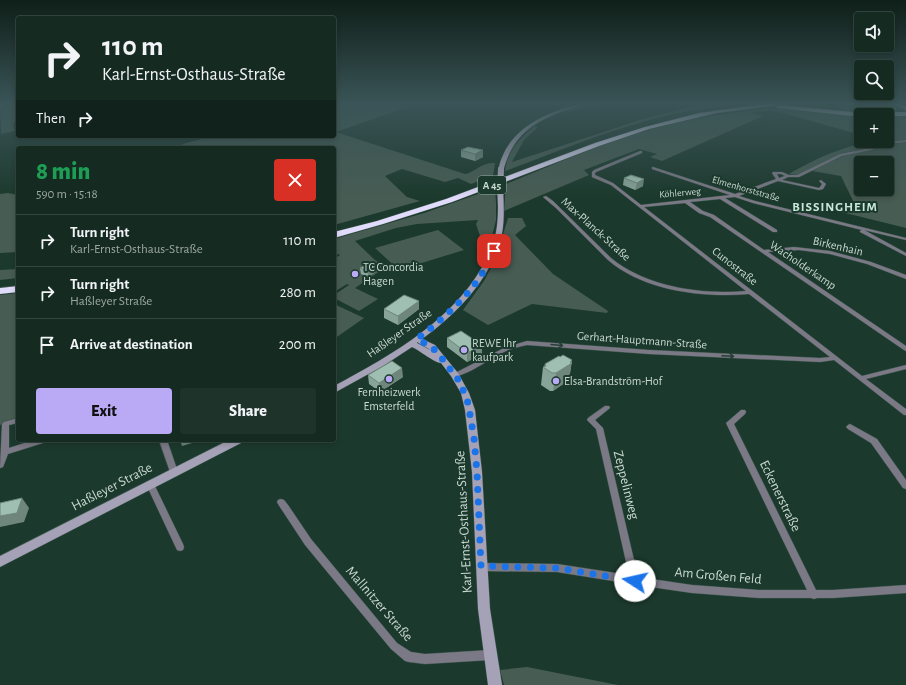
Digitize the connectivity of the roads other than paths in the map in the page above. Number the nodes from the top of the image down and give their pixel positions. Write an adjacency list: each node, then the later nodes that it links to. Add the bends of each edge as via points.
1 (520, 135): 28 (main road, Haßleyer Straße, bridge, via 509,146 501,168 500,216 494,251 481,276 457,305)
2 (611, 135): 16 (highway, A 45, via 452,195)
3 (624, 135): 18 (highway, A 45, via 454,199)
4 (906, 141): 7 (street, Köhlerweg, via 887,143 871,150 842,155 798,176)
5 (641, 152): 14 (street, Cunostraße, via 592,173 595,178 612,184)
6 (653, 168): 10 (street, Elmenhorststraße)
7 (788, 176): 8 (street, Köhlerweg); 8 (street, Köhlerweg, via 774,172)
8 (778, 180): 9 (street, via 822,188 824,184); 10 (street, Köhlerweg)
9 (821, 181)
10 (735, 196): 12 (street, Köhlerweg); 15 (street, Elmenhorststraße)
11 (545, 197): 27 (street, Max-Planck-Straße, via 617,264 639,277 687,290)
12 (722, 198): 13 (street, Köhlerweg); 17 (street)
13 (686, 201): 14 (street, Köhlerweg); 20 (street, Wacholderkamp)
14 (641, 206): 27 (street, Cunostraße)
15 (855, 227): 19 (street, Elmenhorststraße); 21 (street)
16 (336, 228)
17 (774, 231)
18 (336, 234)
19 (906, 239)
20 (764, 251): 22 (street, Birkenhain, via 798,248 817,250 857,260); 29 (street, Wacholderkamp)
21 (906, 256)
22 (906, 277)
23 (16, 282): 24 (highway)
24 (0, 284)
25 (16, 289): 26 (highway)
26 (0, 290)
27 (751, 292): 30 (street, Cunostraße)
28 (414, 341): 32 (main road, Karl-Ernst-Osthaus-Straße, via 446,364); 34 (main road, Haßleyer Straße)
29 (906, 349)
30 (835, 358): 32 (street, Gerhart-Hauptmann-Straße, one-way to 30, via 508,347 536,343 649,352 820,360); 33 (street, Cunostraße)
31 (906, 367): 33 (street)
32 (455, 374): 51 (main road, Karl-Ernst-Osthaus-Straße, via 470,410 477,472)
33 (861, 378): 37 (street, Cunostraße)
34 (336, 389)
35 (607, 408): 52 (street, Zeppelinweg, via 590,420 599,428)
36 (743, 412): 54 (street, Eckenerstraße, via 730,423)
37 (906, 413)
38 (16, 421): 43 (street, via 6,424)
39 (850, 427): 47 (street, via 874,441)
40 (37, 442): 43 (street)
41 (164, 442): 45 (street)
42 (234, 442): 45 (main road, Haßleyer Straße)
43 (5, 452): 44 (street)
44 (0, 465)
45 (174, 472): 46 (main road, Haßleyer Straße)
46 (150, 484): 49 (street); 50 (main road, Haßleyer Straße)
47 (906, 486)
48 (281, 502): 55 (street, Mallnitzer Straße, via 308,542 384,635 404,654 425,659)
49 (180, 547)
50 (0, 562)
51 (481, 566): 52 (street, Am Großen Feld, via 557,568); 55 (main road, Karl-Ernst-Osthaus-Straße)
52 (635, 581): 54 (street, Am Großen Feld, via 731,592)
53 (906, 588): 54 (street, Am Großen Feld)
54 (814, 595)
55 (490, 655): 56 (main road, Karl-Ernst-Osthaus-Straße)
56 (495, 685)

